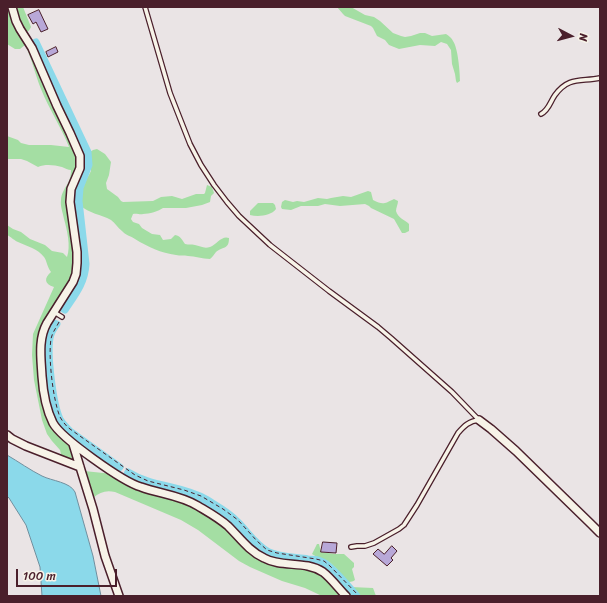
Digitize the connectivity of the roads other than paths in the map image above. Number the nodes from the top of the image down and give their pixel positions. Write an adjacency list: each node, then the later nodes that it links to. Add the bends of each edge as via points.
1 (12, 7): 5 (street, via 20,30 32,48 80,156 80,168 70,202 77,252 76,274)
2 (145, 7): 7 (lane, via 170,93 190,144 226,202 270,245 387,334 452,392)
3 (600, 78): 4 (lane, via 580,79 569,83 560,89)
4 (541, 114)
5 (53, 312): 6 (lane); 9 (street, via 42,335 42,379 53,422)
6 (62, 316)
7 (479, 420): 11 (street, via 527,462); 12 (lane, via 467,424 458,433 404,525 374,543)
8 (7, 435): 10 (street, via 26,446)
9 (73, 444): 10 (street); 14 (street, via 134,484 184,499 197,506 223,522 248,547 265,559 306,566 323,572)
10 (80, 468): 13 (street, via 107,562)
11 (600, 533)
12 (352, 547)
13 (120, 596)
14 (346, 596)

